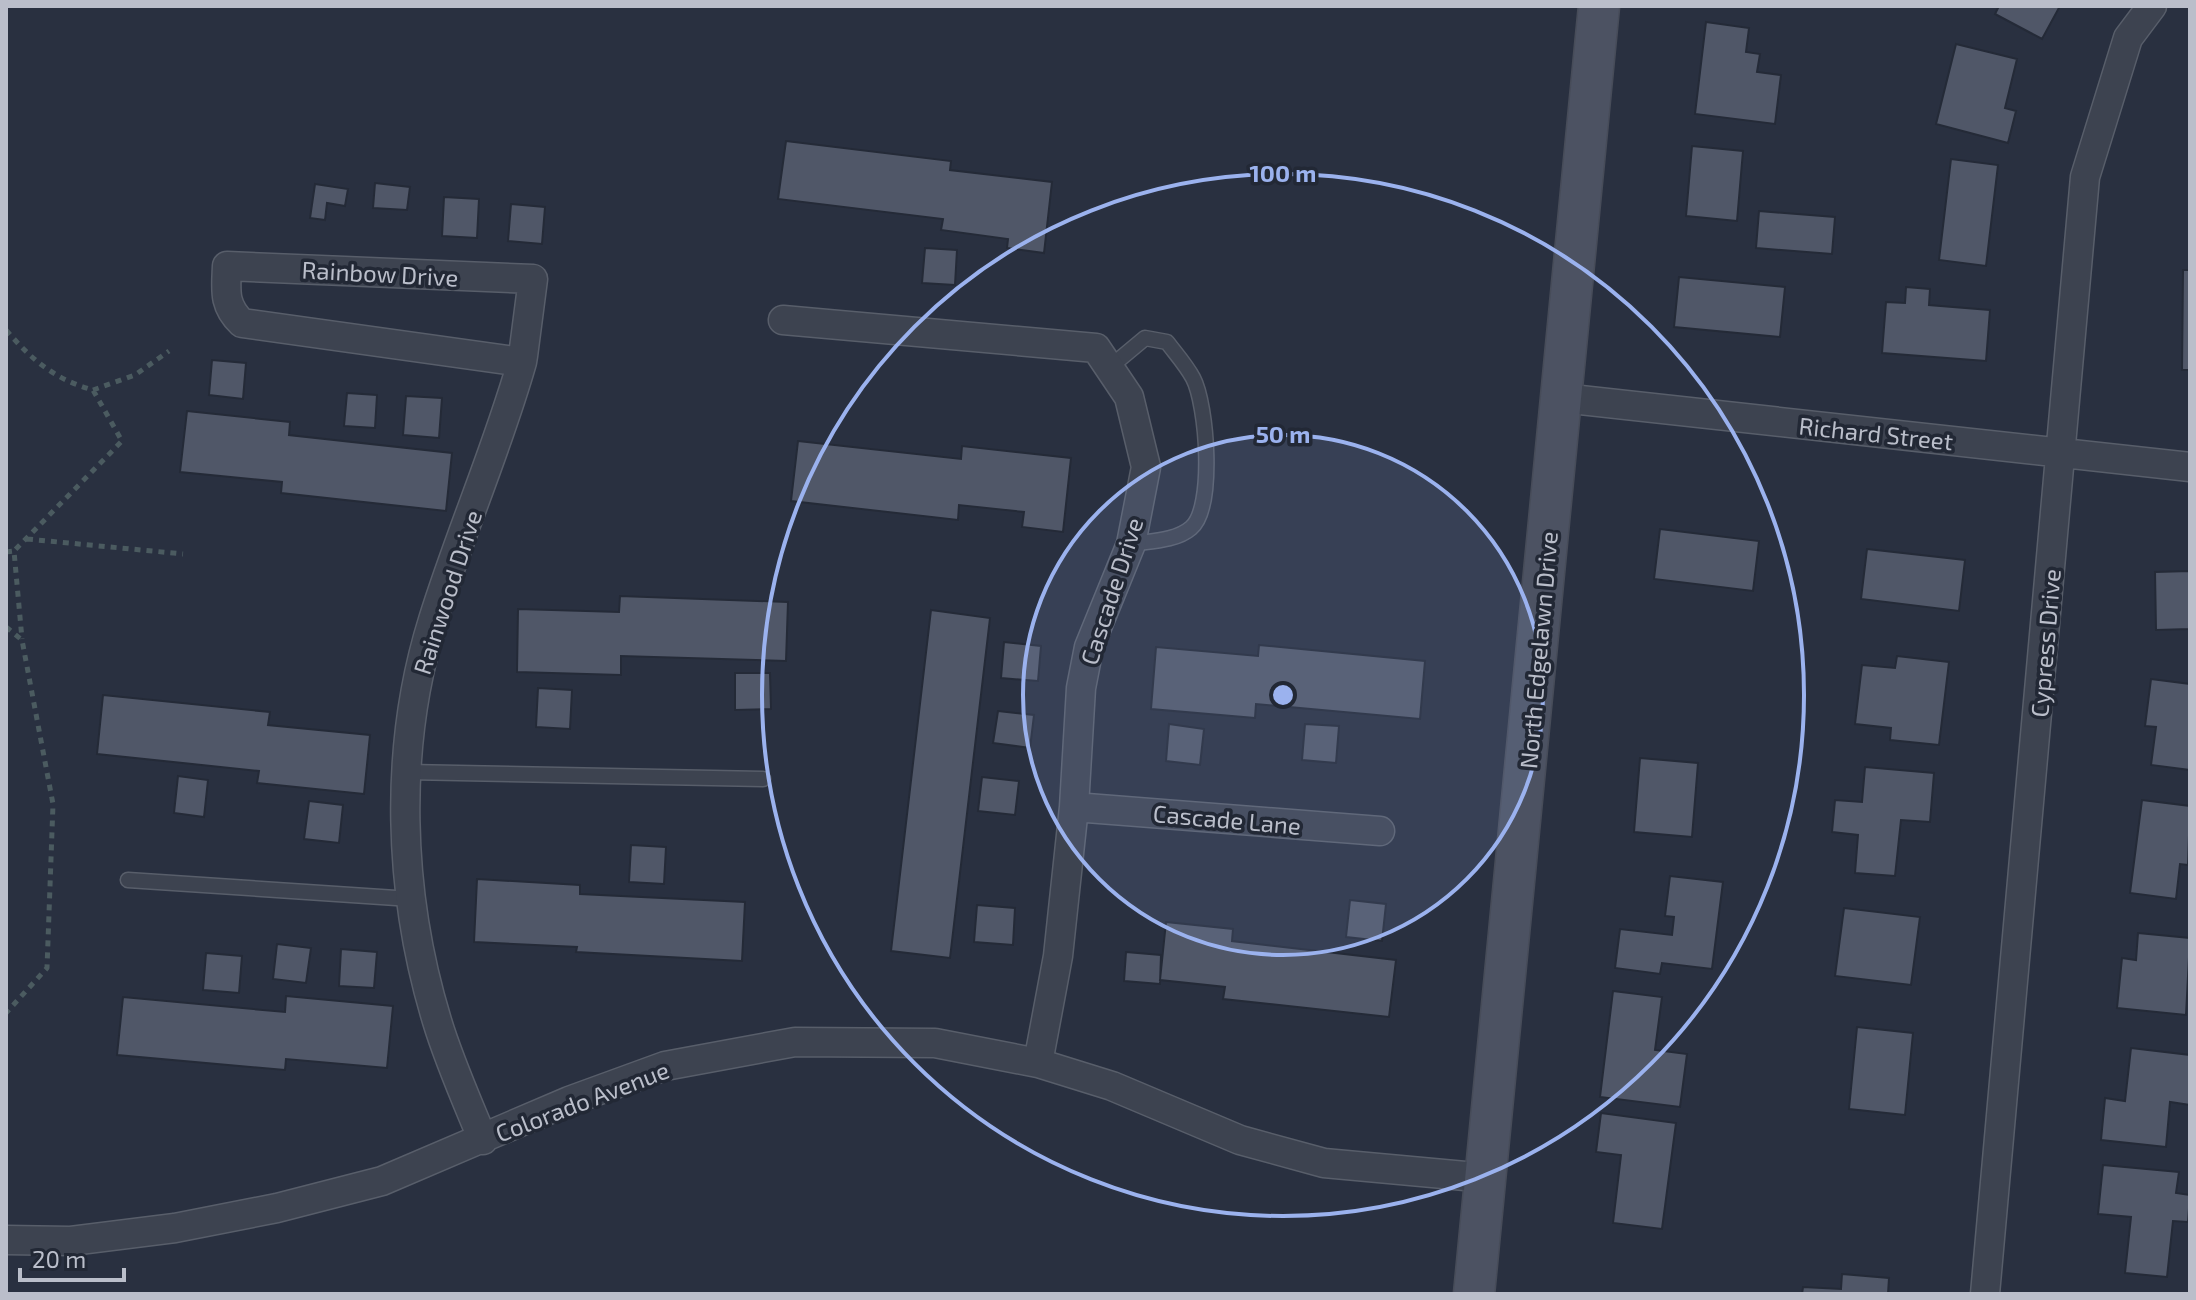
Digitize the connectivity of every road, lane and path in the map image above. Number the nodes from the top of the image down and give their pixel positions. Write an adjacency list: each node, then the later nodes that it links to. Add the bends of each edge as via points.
1 (1599, 6): 10 (street, North Edgelawn Drive)
2 (2152, 6): 11 (street, Cypress Drive, via 2128,38 2085,177)
3 (533, 279): 7 (street, Rainwood Drive); 7 (street, Rainbow Drive, via 227,266 225,299 242,323)
4 (783, 320): 8 (street, Cascade Drive, via 1096,348)
5 (6, 330): 9 (path, via 47,371)
6 (169, 351): 9 (path, via 135,375)
7 (522, 362): 20 (street, Rainwood Drive, via 432,621 417,684)
8 (1109, 368): 14 (street, Cascade Drive, via 1129,397 1146,467); 14 (lane, via 1145,338 1167,342 1194,379 1204,413 1207,465 1199,517 1193,527 1172,537)
9 (93, 390): 13 (path, via 122,441)
10 (1562, 398): 11 (street, Richard Street); 29 (street, North Edgelawn Drive)
11 (2063, 454): 12 (street, Richard Street); 32 (street, Cypress Drive)
12 (2190, 467)
13 (26, 539): 15 (path); 17 (path)
14 (1131, 544): 22 (street, Cascade Drive, via 1089,647 1081,688)
15 (14, 551): 16 (path); 19 (path)
16 (6, 552)
17 (183, 554)
18 (6, 627): 19 (path)
19 (22, 640): 26 (path, via 53,804 47,968)
20 (407, 772): 21 (lane); 25 (street, Rainwood Drive)
21 (763, 779)
22 (1074, 807): 23 (street, Cascade Lane); 27 (street, Cascade Drive, via 1058,956)
23 (1380, 831)
24 (128, 880): 25 (lane)
25 (411, 899): 28 (street, Rainwood Drive, via 437,1021)
26 (6, 1013)
27 (1038, 1063): 28 (street, Colorado Avenue, via 935,1043 795,1042 665,1066); 29 (street, Colorado Avenue, via 1112,1086 1240,1140 1324,1163)
28 (483, 1140): 30 (street, Colorado Avenue, via 382,1181 277,1208 71,1241)
29 (1487, 1178): 31 (street, North Edgelawn Drive)
30 (6, 1240)
31 (1474, 1294)
32 (1985, 1294)

